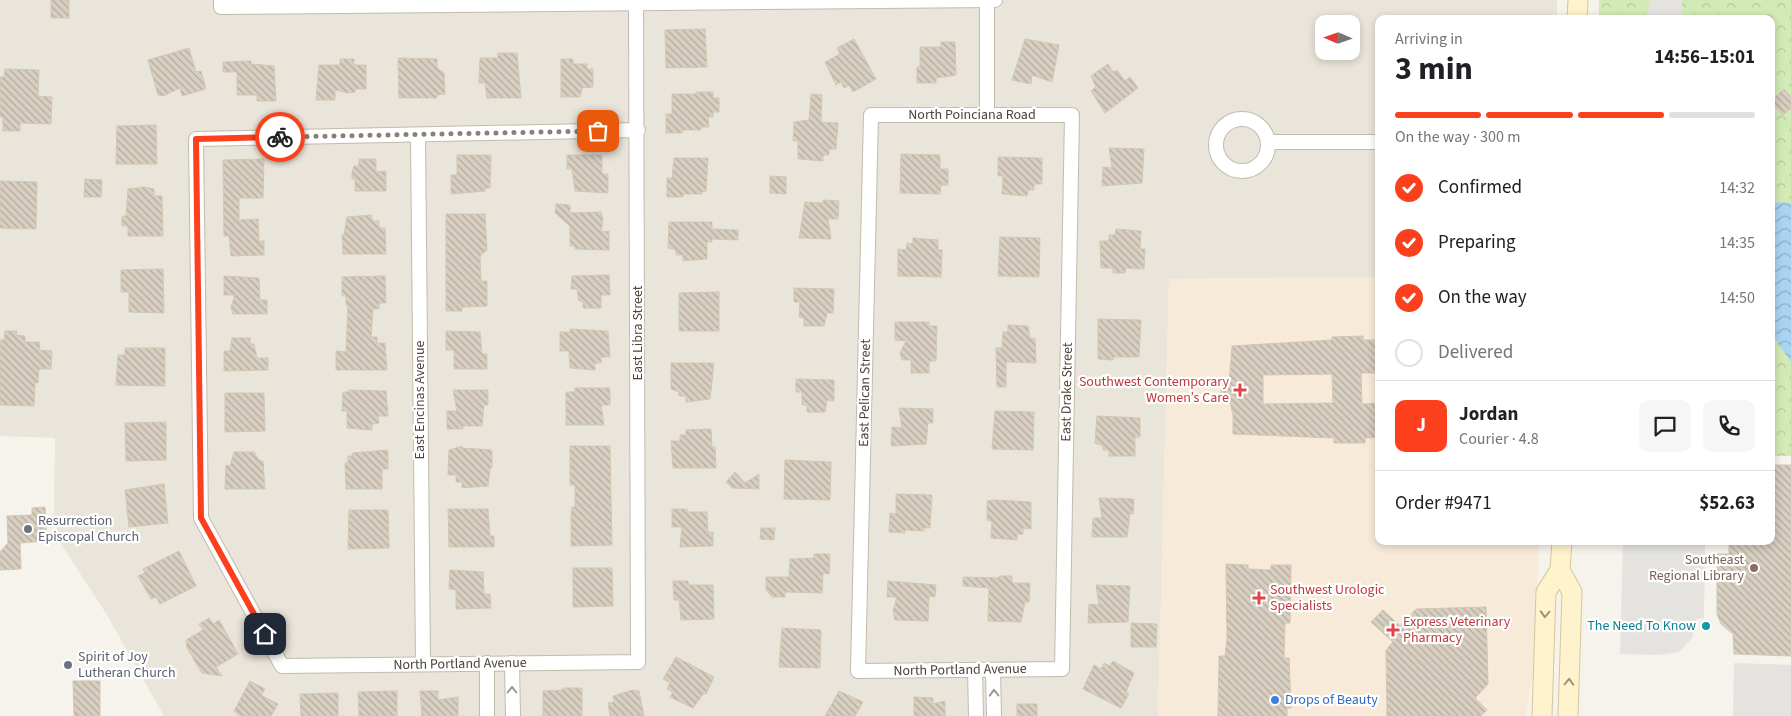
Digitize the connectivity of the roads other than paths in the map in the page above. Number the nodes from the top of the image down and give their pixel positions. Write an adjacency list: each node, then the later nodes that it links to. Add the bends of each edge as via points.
1 (987, 0): 2 (street); 4 (street); 9 (street)
2 (995, 0)
3 (1578, 0): 8 (main road)
4 (748, 1): 7 (street)
5 (478, 2): 6 (street); 7 (street)
6 (221, 4)
7 (636, 4): 12 (street, East Libra Street)
8 (1577, 15)
9 (987, 114): 10 (street, North Poinciana Road); 11 (street, North Poinciana Road)
10 (871, 115): 25 (street, East Pelican Street)
11 (1072, 115): 22 (street, East Drake Street)
12 (638, 130): 13 (street); 18 (street, East Libra Street)
13 (418, 135): 20 (street, East Encinas Avenue); 20 (street, North Portland Avenue, via 196,139 201,518 282,666)
14 (1269, 142): 15 (street)
15 (1375, 142)
16 (1562, 545): 17 (main road)
17 (1560, 570): 30 (main road, one-way to 30, via 1546,592); 31 (main road, one-way to 17, via 1572,592)
18 (638, 662): 19 (street, North Portland Avenue)
19 (512, 663): 21 (street, North Portland Avenue); 27 (street, one-way to 19)
20 (423, 664): 21 (street, North Portland Avenue)
21 (487, 664): 26 (street)
22 (1062, 668): 24 (street, North Portland Avenue)
23 (975, 670): 24 (street, North Portland Avenue); 25 (street, North Portland Avenue); 28 (street)
24 (993, 670): 29 (street, one-way to 24)
25 (858, 671)
26 (487, 716)
27 (512, 716)
28 (976, 716)
29 (994, 716)
30 (1542, 716)
31 (1568, 716)

